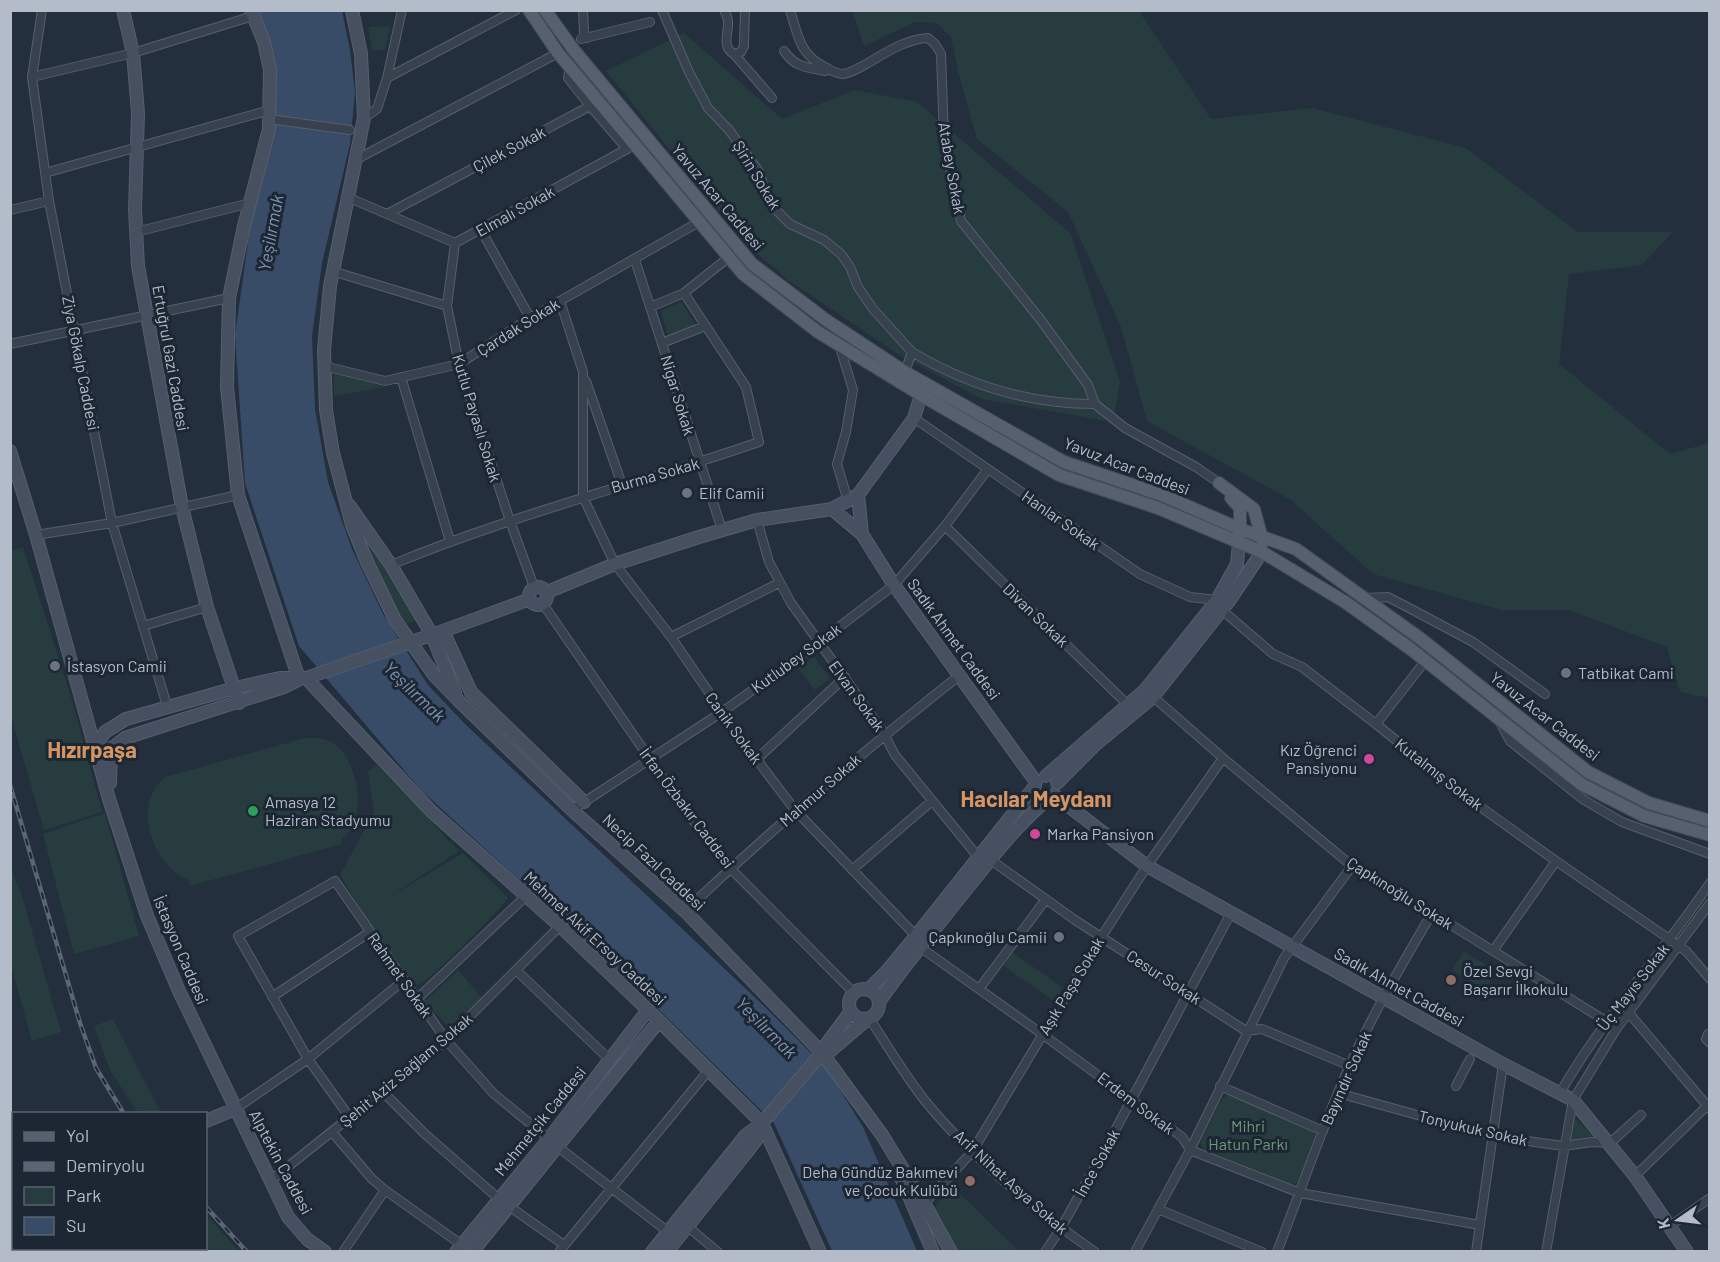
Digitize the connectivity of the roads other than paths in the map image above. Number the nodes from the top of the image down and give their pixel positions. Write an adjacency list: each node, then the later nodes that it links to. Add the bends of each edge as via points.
1 (42, 10): 21 (street, Ziya Gökalp Caddesi)
2 (123, 10): 16 (street, Ertuğrul Gazi Caddesi)
3 (352, 10): 26 (street, Necip Fazıl Caddesi, via 361,54)
4 (402, 10): 22 (street)
5 (516, 10): 22 (street)
6 (529, 10): 17 (main road, Yavuz Acar Caddesi)
7 (545, 10): 59 (main road, Yavuz Acar Caddesi, via 752,264 826,320)
8 (583, 10): 14 (street, via 584,38)
9 (662, 10): 55 (street, Şirin Sokak, via 708,108 760,174 774,208 790,224 824,240 841,254 873,309)
10 (724, 10): 18 (street, via 728,20 726,44)
11 (745, 10): 18 (street, via 744,46)
12 (790, 10): 20 (street, via 803,51)
13 (252, 13): 16 (street); 25 (street, via 270,70)
14 (650, 21)
15 (784, 51): 20 (street, via 797,65)
16 (133, 53): 21 (street); 28 (street, Ertuğrul Gazi Caddesi)
17 (558, 53): 19 (main road, Yavuz Acar Caddesi); 29 (street)
18 (734, 54): 23 (street)
19 (570, 67): 24 (street, via 568,78); 36 (main road, Yavuz Acar Caddesi)
20 (836, 73): 62 (street, Atabey Sokak, via 858,68 917,39 928,38 935,44 940,54 944,139 961,221 1040,319 1088,385)
21 (32, 77): 30 (street, Ziya Gökalp Caddesi)
22 (387, 78): 26 (street, via 377,110)
23 (772, 98)
24 (590, 106): 35 (street, Çilek Sokak); 37 (street, Elmalı Sokak, via 627,149)
25 (269, 115): 27 (street); 28 (street); 33 (street)
26 (364, 118): 29 (street, Necip Fazıl Caddesi)
27 (350, 130)
28 (137, 147): 30 (street); 38 (street, Ertuğrul Gazi Caddesi)
29 (357, 159): 31 (street, Necip Fazıl Caddesi)
30 (45, 173): 32 (street, Ziya Gökalp Caddesi)
31 (347, 197): 35 (street, Elmalı Sokak); 42 (street, Necip Fazıl Caddesi)
32 (49, 201): 34 (street); 51 (street, Ziya Gökalp Caddesi)
33 (250, 202): 38 (street); 44 (street)
34 (10, 210)
35 (387, 214): 39 (street, Elmalı Sokak)
36 (699, 222): 40 (main road, Yavuz Acar Caddesi); 41 (street, Çardak Sokak)
37 (481, 230): 39 (street, Elmalı Sokak); 49 (street)
38 (136, 232): 48 (street, Ertuğrul Gazi Caddesi)
39 (455, 243): 46 (street, Kutlu Payaslı Sokak)
40 (729, 257): 43 (street); 54 (main road, Yavuz Acar Caddesi, via 743,274)
41 (635, 260): 45 (street, Çardak Sokak); 47 (street, Nigar Sokak)
42 (332, 271): 46 (street); 57 (street, Necip Fazıl Caddesi)
43 (684, 292): 47 (street); 50 (street, Burma Sokak)
44 (229, 298): 48 (street); 70 (street, via 227,387)
45 (560, 301): 49 (street, Çardak Sokak); 58 (street)
46 (447, 306): 56 (street, Kutlu Payaslı Sokak)
47 (650, 307): 52 (street, Nigar Sokak)
48 (146, 315): 51 (street); 74 (street, Ertuğrul Gazi Caddesi)
49 (530, 318): 56 (street, Çardak Sokak)
50 (705, 326): 52 (street); 65 (street, Burma Sokak, via 746,387 759,442)
51 (75, 330): 53 (street); 78 (street, Ziya Gökalp Caddesi)
52 (662, 343): 65 (street, Nigar Sokak)
53 (10, 344)
54 (839, 344): 61 (main road, Yavuz Acar Caddesi); 72 (street, via 853,390 837,464)
55 (912, 352): 59 (street); 62 (street, via 971,382 1016,396)
56 (459, 364): 60 (street, Çardak Sokak); 77 (street, Kutlu Payaslı Sokak)
57 (324, 366): 60 (street, Çardak Sokak, via 386,381); 73 (street, Necip Fazıl Caddesi, via 332,450)
58 (583, 372): 69 (street); 71 (street)
59 (905, 372): 80 (main road, Yavuz Acar Caddesi, via 1064,462 1162,495)
60 (401, 377): 85 (street)
61 (921, 395): 63 (street); 86 (main road, Yavuz Acar Caddesi, via 1059,475 1158,508)
62 (1095, 404): 68 (street, Atabey Sokak, via 1125,428)
63 (914, 418): 66 (street, Hanlar Sokak); 72 (street)
64 (10, 451): 83 (street)
65 (699, 463): 69 (street, Burma Sokak); 81 (street, Nigar Sokak)
66 (988, 469): 79 (street, Kutlubey Sokak); 95 (street, Hanlar Sokak, via 1140,574 1190,597)
67 (10, 476): 83 (street, via 23,515)
68 (1219, 483): 80 (main road, via 1240,508); 84 (main road, via 1254,509)
69 (622, 485): 71 (street, Burma Sokak)
70 (238, 495): 74 (street); 105 (street)
71 (583, 496): 77 (street, Burma Sokak); 88 (street, Canik Sokak)
72 (853, 498): 75 (street); 82 (street, Sadık Ahmet Caddesi)
73 (345, 500): 89 (street); 100 (street, Necip Fazıl Caddesi, via 367,562)
74 (182, 507): 78 (street); 96 (street, Ertuğrul Gazi Caddesi)
75 (832, 509): 76 (street); 82 (street, Sadık Ahmet Caddesi)
76 (757, 520): 81 (street); 90 (street, Elvan Sokak)
77 (510, 521): 85 (street, Burma Sokak); 92 (street, Kutlu Payaslı Sokak)
78 (112, 523): 83 (street); 97 (street, Ziya Gökalp Caddesi)
79 (945, 526): 91 (street, Kutlubey Sokak); 111 (street, Divan Sokak)
80 (1240, 529): 84 (main road, Yavuz Acar Caddesi); 86 (main road)
81 (722, 530): 88 (street)
82 (862, 534): 91 (street, Sadık Ahmet Caddesi)
83 (36, 535): 117 (street)
84 (1263, 537): 87 (main road); 94 (main road, Yavuz Acar Caddesi, via 1296,549)
85 (450, 541): 89 (street, Burma Sokak)
86 (1239, 543): 87 (main road, Yavuz Acar Caddesi); 95 (street, via 1237,564)
87 (1262, 552): 95 (street); 102 (main road, Yavuz Acar Caddesi, via 1345,602 1368,625)
88 (615, 564): 93 (street); 99 (street, Canik Sokak)
89 (391, 565): 98 (street)
90 (779, 583): 99 (street); 101 (street, Elvan Sokak)
91 (894, 585): 101 (street, Kutlubey Sokak); 103 (street, Sadık Ahmet Caddesi)
92 (532, 593): 93 (street, via 543,588); 98 (street)
93 (545, 598): 118 (street, İrfan Özbakır Caddesi)
94 (1364, 598): 108 (street, via 1388,597 1473,642); 128 (main road, Yavuz Acar Caddesi, via 1588,772 1649,803)
95 (1219, 605): 107 (street); 115 (street, Kutalmış Sokak, via 1273,654 1302,667)
96 (207, 607): 97 (street); 106 (street, Ertuğrul Gazi Caddesi)
97 (143, 626): 112 (street, Ziya Gökalp Caddesi)
98 (437, 633): 100 (street); 109 (street, Necip Fazıl Caddesi); 125 (street, via 471,692)
99 (671, 638): 113 (street, Canik Sokak)
100 (406, 643): 105 (street); 109 (street, Necip Fazıl Caddesi)
101 (818, 643): 104 (street, Elvan Sokak); 113 (street, Kutlubey Sokak)
102 (1426, 660): 114 (main road, Yavuz Acar Caddesi); 115 (street)
103 (960, 675): 116 (street, Mahmur Sokak); 121 (street, Sadık Ahmet Caddesi, via 1023,763)
104 (845, 677): 116 (street, Elvan Sokak); 120 (street)
105 (305, 678): 106 (street, via 280,678); 110 (street); 138 (street, Mehmet Akif Ersoy Caddesi, via 431,811)
106 (235, 688): 110 (street, Ertuğrul Gazi Caddesi); 112 (street)
107 (1149, 693): 111 (street); 119 (street, Çapkınoğlu Sokak); 122 (street)
108 (1545, 693)
109 (458, 700): 126 (street, Necip Fazıl Caddesi)
110 (239, 703): 123 (street, via 125,738 111,749)
111 (1127, 704): 121 (street)
112 (168, 709): 117 (street, via 126,719 105,732)
113 (722, 712): 118 (street, Kutlubey Sokak); 120 (street, Canik Sokak)
114 (1499, 718): 129 (main road, Yavuz Acar Caddesi, via 1581,784 1644,816); 130 (street, via 1510,741 1584,800 1622,822)
115 (1376, 724): 132 (street, Kutalmış Sokak, via 1461,793)
116 (885, 734): 124 (street, Elvan Sokak, via 895,755); 127 (street, Mahmur Sokak)
117 (96, 746): 123 (street, İstasyon Caddesi)
118 (649, 758): 125 (street, Kutlubey Sokak); 135 (street, İrfan Özbakır Caddesi)
119 (1223, 758): 133 (street, Aşık Paşa Sokak); 134 (street, Çapkınoğlu Sokak)
120 (757, 759): 127 (street, Canik Sokak)
121 (1040, 780): 122 (street, via 1052,777); 122 (street, via 1040,796); 131 (street)
122 (1053, 792): 131 (street); 133 (street, Sadık Ahmet Caddesi)
123 (109, 799): 187 (street, İstasyon Caddesi, via 147,916)
124 (932, 801): 131 (street, Elvan Sokak); 136 (street)
125 (584, 802): 126 (street, Kutlubey Sokak)
126 (572, 810): 141 (street, Necip Fazıl Caddesi)
127 (795, 810): 135 (street, Mahmur Sokak); 136 (street, Canik Sokak)
128 (1710, 821)
129 (1710, 835)
130 (1710, 854)
131 (985, 859): 139 (street, Cesur Sokak); 147 (street)
132 (1556, 861): 148 (street, Kutalmış Sokak); 150 (street)
133 (1147, 866): 143 (street, Sadık Ahmet Caddesi); 146 (street, Aşık Paşa Sokak)
134 (1352, 866): 142 (street, Çapkınoğlu Sokak); 149 (street)
135 (730, 868): 141 (street, Mahmur Sokak); 157 (street, İrfan Özbakır Caddesi)
136 (852, 870): 147 (street, Canik Sokak)
137 (1710, 883): 148 (street, Üç Mayıs Sokak)
138 (526, 896): 144 (street, Mehmet Akif Ersoy Caddesi); 160 (street)
139 (1046, 899): 146 (street, Cesur Sokak); 154 (street)
140 (1710, 903): 148 (street, Üç Mayıs Sokak)
141 (685, 911): 173 (street, Necip Fazıl Caddesi)
142 (1432, 913): 150 (street, Çapkınoğlu Sokak); 158 (street, Bayındır Sokak)
143 (1231, 914): 149 (street, Sadık Ahmet Caddesi); 156 (street, İnce Sokak)
144 (560, 926): 151 (street, Şehit Aziz Sağlam Sokak); 162 (street, Mehmet Akif Ersoy Caddesi)
145 (370, 932): 153 (street, Rahmet Sokak); 159 (street); 159 (street, Rahmet Sokak, via 335,881 238,936)
146 (1101, 936): 156 (street, Cesur Sokak); 170 (street, Aşık Paşa Sokak)
147 (918, 941): 154 (street, Erdem Sokak); 155 (street); 161 (street)
148 (1674, 942): 152 (street, Kutalmış Sokak); 164 (street, Üç Mayıs Sokak); 167 (street, Üç Mayıs Sokak)
149 (1292, 947): 158 (street, Sadık Ahmet Caddesi); 169 (street)
150 (1493, 951): 167 (street, Çapkınoğlu Sokak)
151 (517, 971): 171 (street, Şehit Aziz Sağlam Sokak); 175 (street)
152 (1710, 979)
153 (404, 981): 160 (street, Rahmet Sokak); 174 (street)
154 (979, 989): 170 (street, Erdem Sokak)
155 (867, 990): 157 (street); 161 (street)
156 (1188, 992): 169 (street, Cesur Sokak); 184 (street, İnce Sokak)
157 (854, 993): 163 (street)
158 (1384, 996): 172 (street, Sadık Ahmet Caddesi); 177 (street, Bayındır Sokak)
159 (272, 997): 174 (street)
160 (417, 999): 171 (street, Rahmet Sokak)
161 (879, 1002): 165 (street, via 877,1012)
162 (648, 1010): 166 (street, Mehmet Akif Ersoy Caddesi); 175 (street, Mehmetçik Caddesi)
163 (851, 1011): 165 (street, via 857,1017); 173 (street)
164 (1628, 1012): 168 (street, Üç Mayıs Sokak); 186 (street)
165 (869, 1018): 173 (street); 199 (street, Arif Nihat Asya Sokak, via 926,1101)
166 (659, 1022): 178 (street, Mehmet Akif Ersoy Caddesi); 195 (street, Mehmetçik Caddesi)
167 (1605, 1022): 168 (street, Çapkınoğlu Sokak); 183 (street, Üç Mayıs Sokak)
168 (1617, 1028): 185 (street, Üç Mayıs Sokak)
169 (1246, 1031): 177 (street, Cesur Sokak, via 1262,1029); 179 (street)
170 (1042, 1034): 184 (street, Erdem Sokak); 199 (street, Aşık Paşa Sokak)
171 (446, 1041): 181 (street, Şehit Aziz Sağlam Sokak); 195 (street, Rahmet Sokak, via 495,1094)
172 (1472, 1054): 176 (street, Sadık Ahmet Caddesi); 180 (street)
173 (820, 1056): 190 (street); 207 (street, Necip Fazıl Caddesi, via 882,1135)
174 (308, 1059): 187 (street); 189 (street)
175 (610, 1060): 195 (street, Mehmetçik Caddesi)
176 (1503, 1064): 183 (street, Sadık Ahmet Caddesi); 194 (street)
177 (1350, 1066): 182 (street, Bayındır Sokak)
178 (709, 1070): 190 (street, Mehmet Akif Ersoy Caddesi); 202 (street)
179 (1220, 1086): 192 (street); 198 (street)
180 (1456, 1086)
181 (383, 1092): 189 (street, Şehit Aziz Sağlam Sokak); 206 (street)
182 (1338, 1093): 192 (street, Bayındır Sokak); 194 (street, Tonyukuk Sokak)
183 (1560, 1093): 185 (street, Sadık Ahmet Caddesi)
184 (1131, 1100): 198 (street, Erdem Sokak, via 1182,1137); 212 (street, İnce Sokak)
185 (1573, 1100): 196 (street, Sadık Ahmet Caddesi); 197 (street, Üç Mayıs Sokak)
186 (1709, 1106): 200 (street)
187 (235, 1109): 191 (street); 201 (street, Alptekin Caddesi)
188 (1641, 1115): 196 (street)
189 (350, 1118): 193 (street, Şehit Aziz Sağlam Sokak)
190 (764, 1120): 210 (street, via 756,1140); 213 (street, via 746,1135); 216 (street, Mehmet Akif Ersoy Caddesi)
191 (207, 1121)
192 (1323, 1131): 204 (street, Bayındır Sokak)
193 (332, 1132): 201 (street, Şehit Aziz Sağlam Sokak); 203 (street)
194 (1493, 1136): 197 (street, Tonyukuk Sokak); 209 (street)
195 (553, 1143): 202 (street, Rahmet Sokak); 206 (street, Mehmetçik Caddesi)
196 (1610, 1143): 197 (street, Tonyukuk Sokak); 200 (street, Sadık Ahmet Caddesi)
197 (1563, 1146): 230 (street, Üç Mayıs Sokak)
198 (1190, 1150): 204 (street, Erdem Sokak); 208 (street)
199 (972, 1152): 207 (street, Aşık Paşa Sokak); 212 (street, Arif Nihat Asya Sokak)
200 (1635, 1176): 211 (street, Sadık Ahmet Caddesi)
201 (270, 1181): 217 (street, Alptekin Caddesi, via 288,1216 307,1239)
202 (611, 1188): 213 (street, Rahmet Sokak); 214 (street)
203 (386, 1190): 215 (street); 218 (street)
204 (1300, 1193): 209 (street, Erdem Sokak); 228 (street, Bayındır Sokak)
205 (1710, 1198): 211 (street)
206 (503, 1203): 214 (street); 215 (street, Mehmetçik Caddesi)
207 (921, 1208): 222 (street); 223 (street)
208 (1158, 1209): 226 (street); 227 (street)
209 (1480, 1225): 229 (street)
210 (687, 1226): 220 (street); 221 (street)
211 (1670, 1226): 231 (street, Sadık Ahmet Caddesi)
212 (1061, 1228): 224 (street, İnce Sokak); 225 (street, Arif Nihat Asya Sokak)
213 (668, 1231): 219 (street)
214 (562, 1248)
215 (463, 1249)
216 (816, 1249)
217 (325, 1251)
218 (343, 1251)
219 (652, 1251)
220 (667, 1251)
221 (718, 1251)
222 (933, 1251)
223 (951, 1251)
224 (1045, 1251)
225 (1095, 1251)
226 (1135, 1251)
227 (1262, 1251)
228 (1277, 1251)
229 (1476, 1251)
230 (1546, 1251)
231 (1687, 1251)

